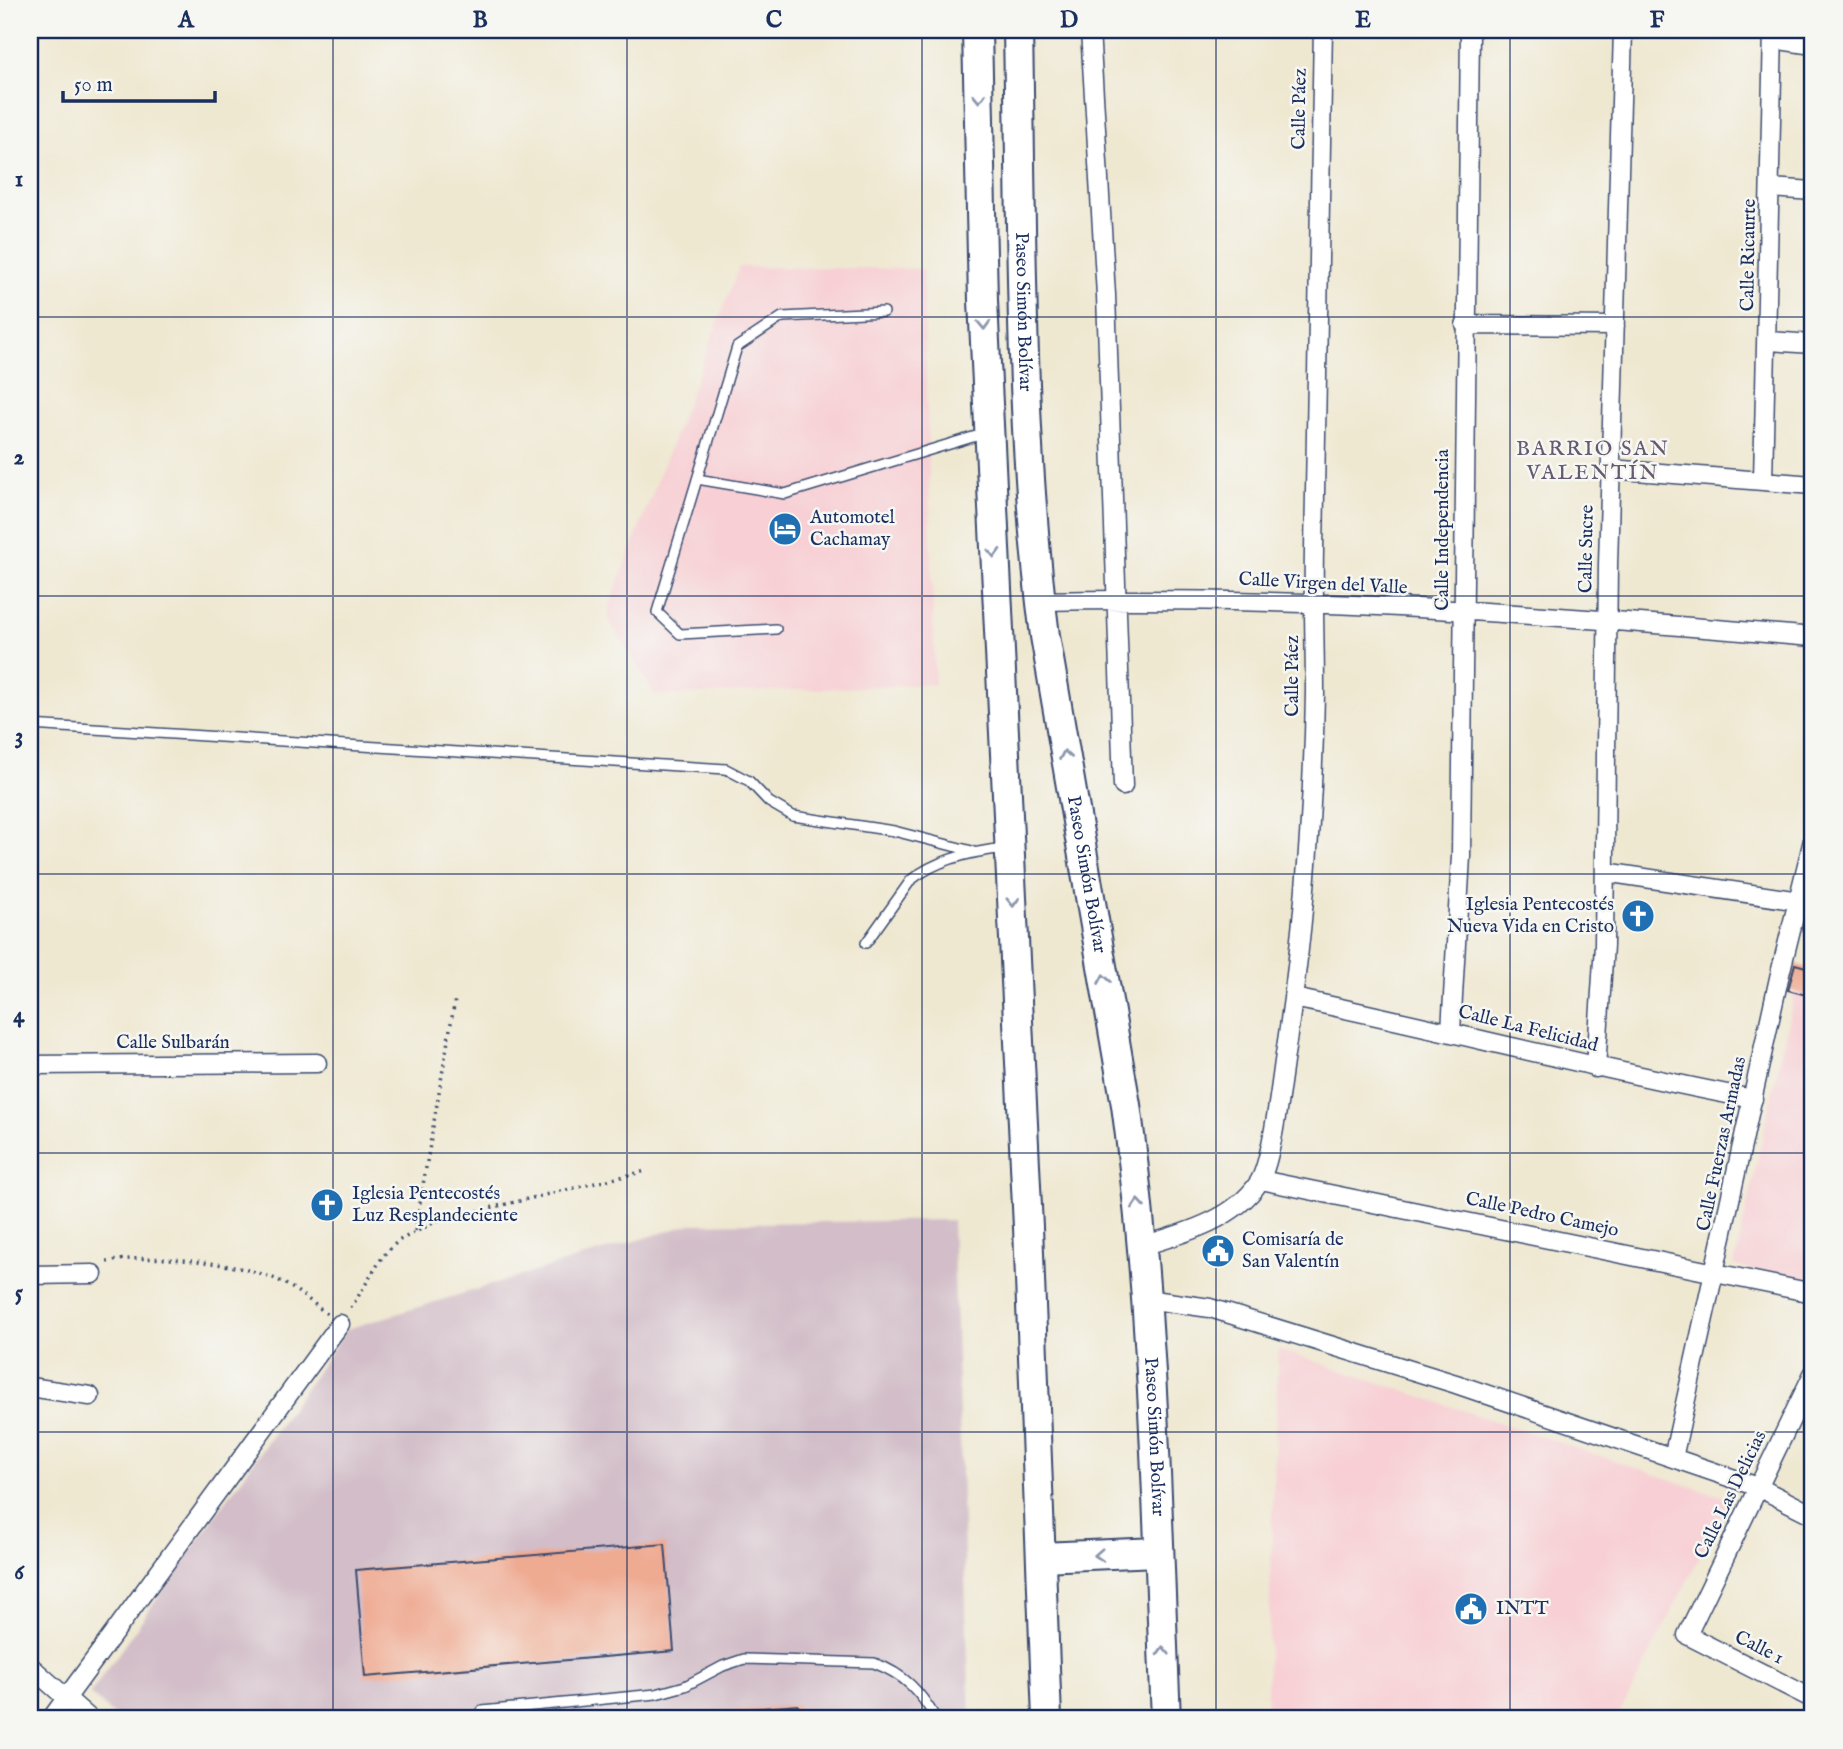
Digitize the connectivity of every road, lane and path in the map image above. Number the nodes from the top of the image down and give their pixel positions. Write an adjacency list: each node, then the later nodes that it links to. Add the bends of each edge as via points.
1 (977, 30): 16 (main road, one-way to 16)
2 (1018, 30): 22 (main road, Paseo Simón Bolívar, via 1030,463)
3 (1090, 30): 21 (street)
4 (1323, 30): 23 (street, Calle Páez)
5 (1470, 30): 12 (street, Calle Independencia)
6 (1623, 30): 13 (street, Calle Sucre)
7 (1773, 35): 8 (street); 9 (street, Calle Ricaurte)
8 (1813, 46)
9 (1771, 188): 10 (street); 14 (street, Calle Ricaurte)
10 (1813, 191)
11 (884, 312): 18 (lane, via 782,317 737,347)
12 (1465, 325): 13 (street); 24 (street, Calle Independencia)
13 (1615, 326): 17 (street, Calle Sucre)
14 (1768, 341): 15 (street); 19 (street, Calle Ricaurte)
15 (1813, 344)
16 (989, 432): 18 (lane, via 785,494); 31 (main road, one-way to 31)
17 (1610, 469): 19 (street); 25 (street, Calle Sucre)
18 (697, 479): 26 (lane, via 657,612 680,634)
19 (1763, 481): 20 (street)
20 (1813, 485)
21 (1118, 599): 22 (street, Calle Virgen del Valle); 23 (street, Calle Virgen del Valle); 29 (street)
22 (1040, 601): 46 (main road, Paseo Simón Bolívar, one-way to 22, via 1126,1105)
23 (1314, 603): 24 (street, Calle Virgen del Valle); 36 (street, Calle Páez, via 1312,785)
24 (1463, 611): 25 (street, Calle Virgen del Valle); 38 (street, Calle Independencia, via 1461,856)
25 (1607, 620): 27 (street, Calle Virgen del Valle); 33 (street, Calle Sucre)
26 (776, 629)
27 (1813, 637)
28 (30, 725): 32 (lane, via 726,769 793,816 894,831)
29 (1124, 786)
30 (1813, 840): 34 (street, Calle Fuerzas Armadas)
31 (1010, 848): 32 (lane); 60 (main road, one-way to 60)
32 (972, 851): 35 (lane, via 920,873)
33 (1605, 872): 34 (street); 41 (street, Calle Sucre)
34 (1806, 901): 42 (street, Calle Fuerzas Armadas)
35 (866, 943)
36 (1294, 998): 38 (street, Calle La Felicidad); 44 (street, Calle Páez)
37 (455, 1000): 45 (path)
38 (1451, 1031): 41 (street, Calle La Felicidad)
39 (317, 1063): 40 (street, Calle Sulbarán)
40 (30, 1065)
41 (1596, 1068): 42 (street, Calle La Felicidad)
42 (1753, 1099): 47 (street, Calle Fuerzas Armadas)
43 (646, 1171): 45 (path, via 439,1220)
44 (1261, 1180): 46 (street, via 1231,1210 1182,1234); 47 (street, Calle Pedro Camejo)
45 (415, 1231): 52 (path, via 383,1256)
46 (1142, 1246): 51 (main road, Paseo Simón Bolívar)
47 (1716, 1273): 50 (street, Calle Pedro Camejo); 56 (street, Calle Fuerzas Armadas)
48 (93, 1274): 49 (street); 52 (path, via 107,1262 139,1258 240,1269 275,1279)
49 (30, 1275)
50 (1813, 1293)
51 (1146, 1300): 56 (street, via 1210,1308 1456,1384); 59 (main road, Paseo Simón Bolívar)
52 (340, 1324): 64 (street)
53 (1813, 1374): 57 (street, Calle Las Delicias)
54 (30, 1387): 55 (street)
55 (90, 1396)
56 (1673, 1458): 57 (street)
57 (1758, 1487): 58 (street); 61 (street, Calle Las Delicias)
58 (1813, 1516)
59 (1158, 1552): 60 (main road, one-way to 60); 70 (main road, Paseo Simón Bolívar, one-way to 59)
60 (1041, 1557): 69 (main road)
61 (1686, 1635): 63 (street, Calle 1)
62 (30, 1666): 64 (street)
63 (1813, 1699)
64 (68, 1700): 65 (street); 66 (street)
65 (51, 1719)
66 (90, 1719)
67 (483, 1719): 68 (lane, via 482,1711 671,1691 744,1659 874,1664 907,1680)
68 (936, 1719)
69 (1047, 1719)
70 (1166, 1719)

